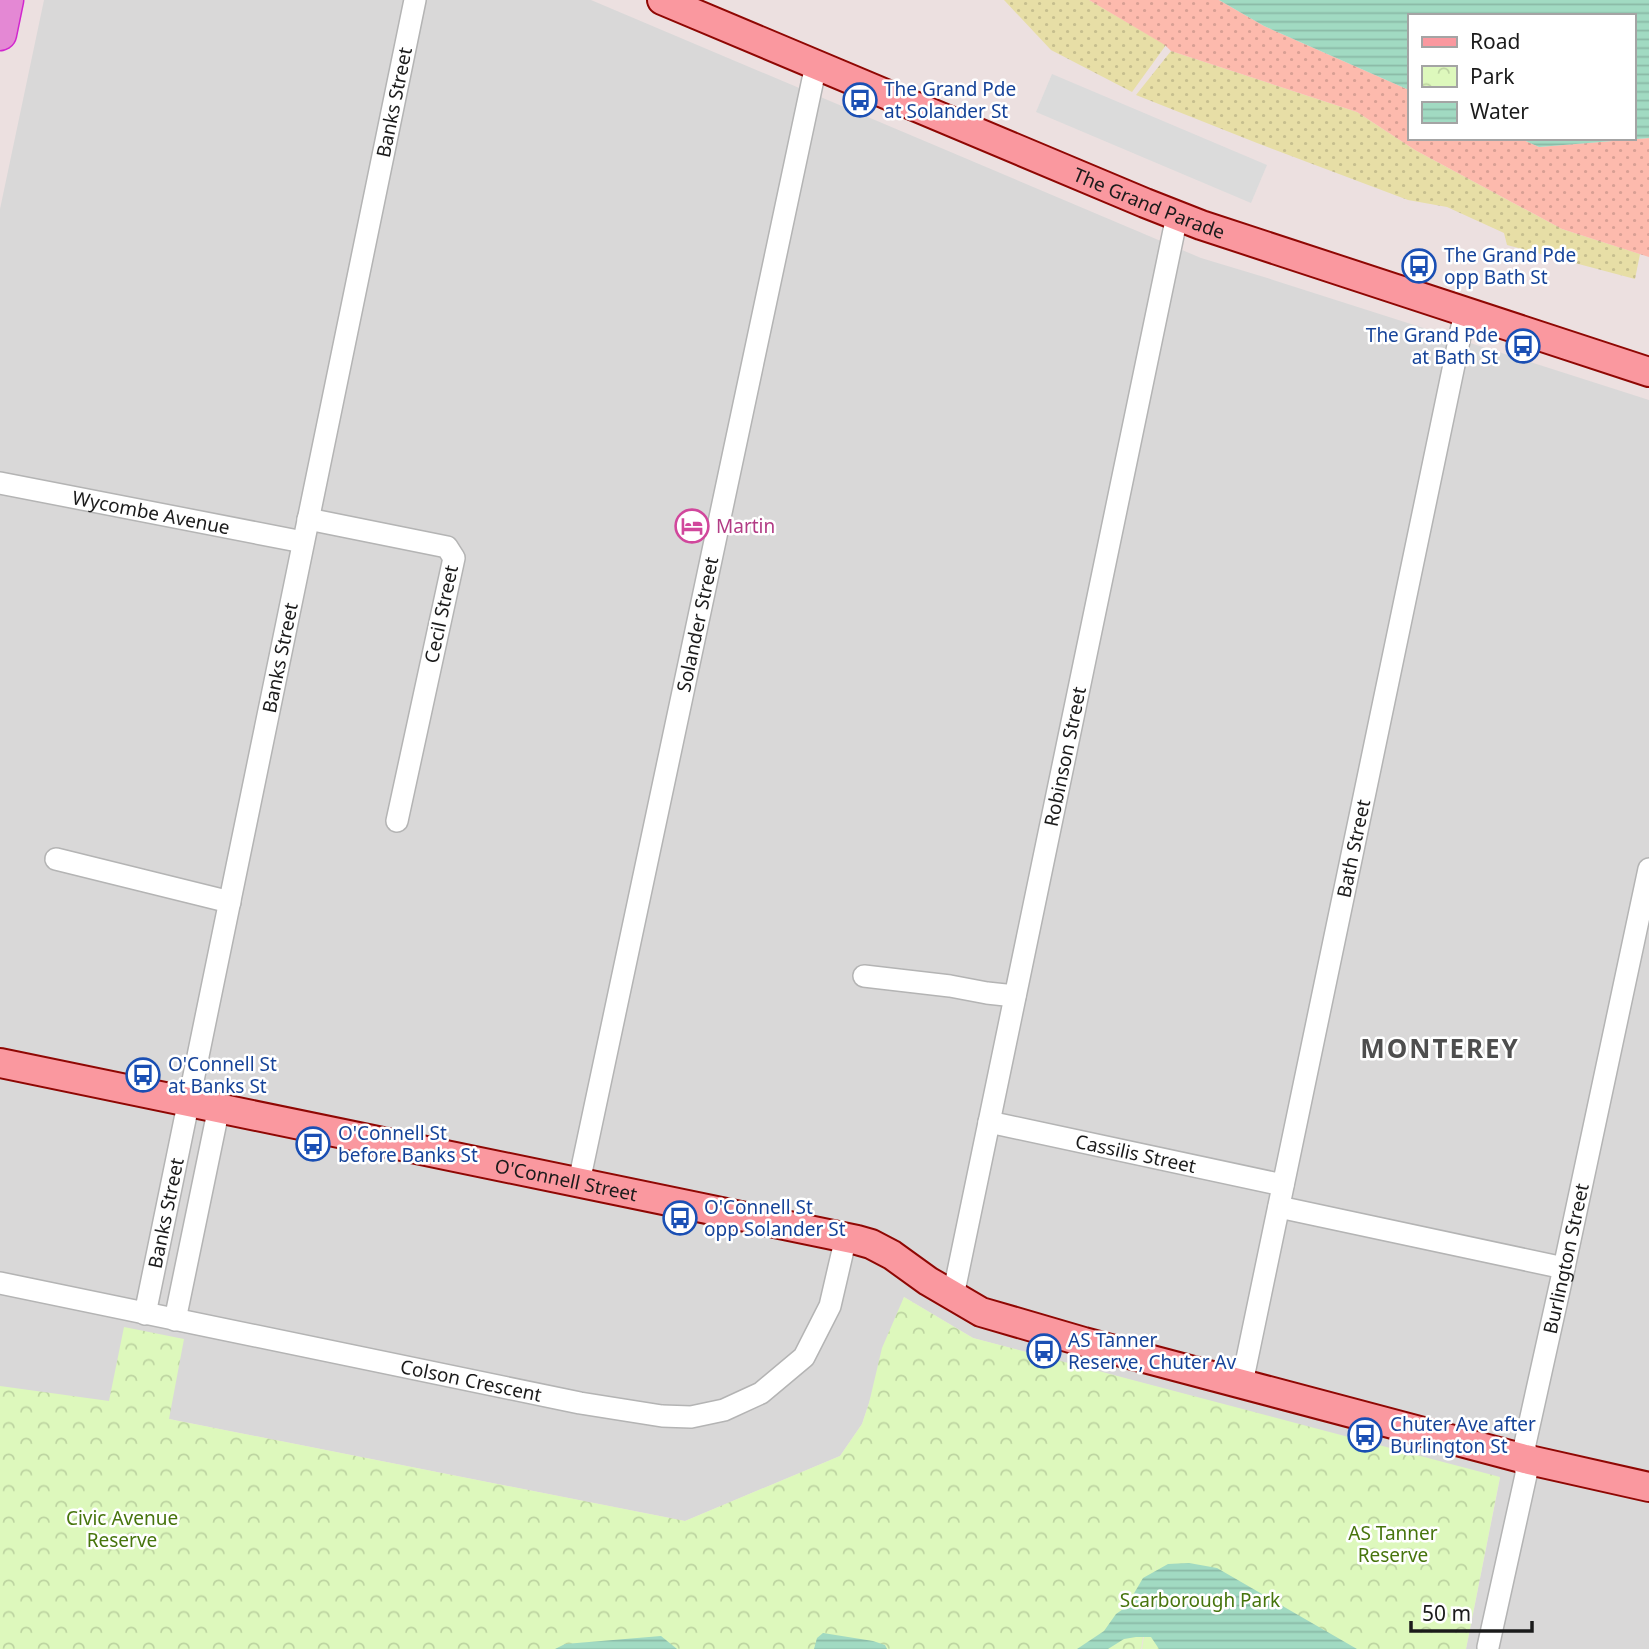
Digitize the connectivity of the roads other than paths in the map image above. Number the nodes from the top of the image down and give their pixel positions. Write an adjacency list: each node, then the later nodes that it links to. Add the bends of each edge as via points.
1 (7, 0): 5 (highway)
2 (415, 0): 12 (street, Banks Street)
3 (662, 0): 6 (main road, The Grand Parade)
4 (706, 0): 9 (main road, The Grand Parade, via 1184,201)
5 (0, 34)
6 (816, 65): 7 (main road, The Grand Parade); 24 (street, Solander Street)
7 (1177, 216): 8 (main road, The Grand Parade); 19 (street, Robinson Street)
8 (1465, 312): 10 (main road, The Grand Parade); 25 (street, Bath Street)
9 (1649, 354)
10 (1649, 372)
11 (0, 483): 13 (street, Wycombe Avenue)
12 (308, 519): 13 (street, Banks Street); 14 (street, Cecil Street, via 447,547 454,558)
13 (303, 542): 17 (street, Banks Street)
14 (397, 821)
15 (56, 859): 17 (street)
16 (1649, 869): 28 (street, Burlington Street)
17 (230, 902): 21 (street, Banks Street)
18 (864, 976): 19 (street)
19 (1015, 996): 23 (street, Robinson Street)
20 (0, 1063): 21 (main road, O'Connell Street)
21 (189, 1101): 22 (main road, O'Connell Street); 31 (street, Banks Street)
22 (219, 1107): 24 (main road, O'Connell Street); 32 (street, Banks Street)
23 (989, 1122): 25 (street, Cassilis Street); 30 (street, Robinson Street)
24 (579, 1182): 27 (main road, O'Connell Street)
25 (1283, 1185): 26 (street, Bath Street)
26 (1279, 1206): 28 (street); 33 (street, Bath Street)
27 (846, 1237): 30 (main road, O'Connell Street, via 892,1255); 32 (street, Colson Crescent, via 830,1306 804,1357 761,1393 724,1410 691,1418 580,1404)
28 (1564, 1268): 34 (street, Burlington Street)
29 (0, 1283): 31 (street, Colson Crescent)
30 (953, 1296): 33 (main road, O'Connell Street, via 981,1312)
31 (145, 1314): 32 (street, Colson Crescent)
32 (175, 1320)
33 (1242, 1383): 34 (main road, O'Connell Street)
34 (1525, 1459): 35 (main road, O'Connell Street); 36 (street, Burlington Street, via 1526,1475)
35 (1649, 1487)
36 (1488, 1647)

